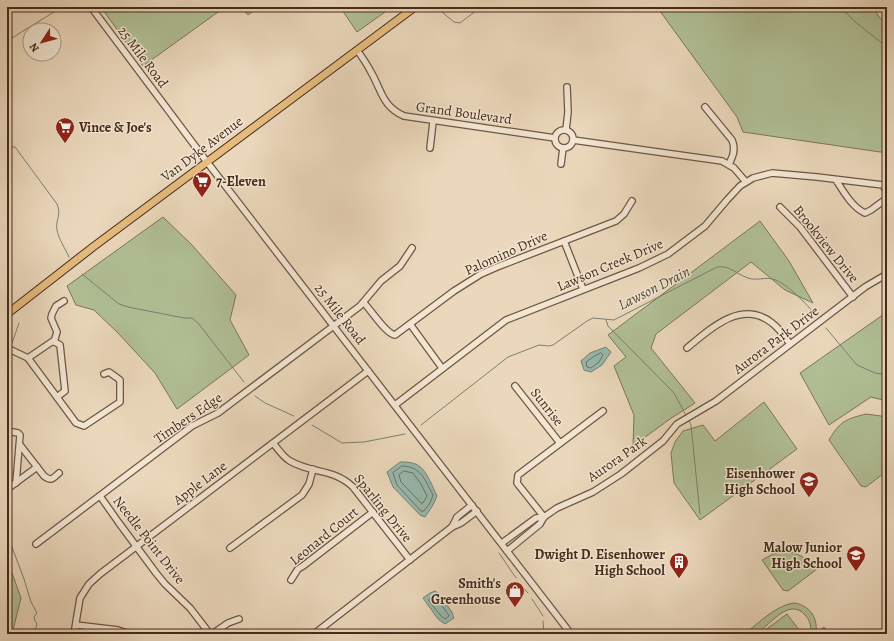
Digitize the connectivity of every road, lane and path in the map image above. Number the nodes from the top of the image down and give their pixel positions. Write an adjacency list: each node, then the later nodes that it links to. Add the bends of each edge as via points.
1 (91, 7): 12 (street, 25 Mile Road)
2 (415, 7): 3 (main road, Van Dyke Avenue)
3 (357, 50): 6 (street, Grand Boulevard, via 391,109 404,116); 12 (main road, Van Dyke Avenue)
4 (567, 87): 7 (street)
5 (706, 107): 14 (street, via 732,140 734,152)
6 (433, 122): 8 (street, Grand Boulevard); 10 (street)
7 (566, 130): 8 (street); 9 (street)
8 (555, 138): 11 (street, via 556,143)
9 (573, 140): 11 (street, via 570,146); 14 (street, via 705,158)
10 (430, 148)
11 (563, 148): 13 (street)
12 (206, 162): 26 (main road, Van Dyke Avenue); 28 (street, 25 Mile Road)
13 (561, 164)
14 (729, 164): 16 (street)
15 (836, 180): 15 (street, Lawson Creek Drive, via 883,186 887,193 886,199 865,213 859,210); 16 (street, Lawson Creek Drive, via 772,173)
16 (746, 182): 22 (street, Lawson Creek Drive, via 705,226 668,254)
17 (632, 201): 19 (street, Palomino Drive, via 621,218)
18 (780, 207): 23 (street, Brookview Drive, via 800,227)
19 (564, 241): 22 (street); 27 (street, Palomino Drive, via 481,274)
20 (412, 248): 25 (street, Timbers Edge, via 400,266 381,281)
21 (887, 274): 23 (street, Aurora Park Drive, via 870,283)
22 (583, 290): 34 (street, Lawson Creek Drive, via 506,320)
23 (853, 297): 30 (street, Aurora Park Drive)
24 (64, 301): 29 (street, via 56,306 51,318 57,332)
25 (364, 303): 27 (street, Palomino Drive, via 392,334 398,333); 28 (street, Timbers Edge)
26 (7, 314)
27 (410, 324): 34 (street)
28 (334, 325): 35 (street, 25 Mile Road); 51 (street, Timbers Edge, via 218,413 192,426)
29 (54, 342): 33 (street); 38 (street, via 60,345 65,391)
30 (790, 344): 32 (street, via 773,323 759,315 751,314 726,319); 41 (street, Aurora Park Drive, via 716,401)
31 (7, 348): 33 (street)
32 (687, 348)
33 (28, 358): 38 (street)
34 (442, 368): 39 (street, Lawson Creek Drive)
35 (368, 371): 39 (street, 25 Mile Road); 43 (street, Apple Lane)
36 (104, 374): 38 (street, via 109,372 120,380 120,402 88,425 76,423)
37 (515, 386): 44 (street, Sunrise)
38 (57, 397)
39 (395, 405): 52 (street, 25 Mile Road)
40 (604, 411): 44 (street)
41 (677, 424): 55 (street, Aurora Park, via 663,441 607,484)
42 (7, 431): 45 (street, via 20,435)
43 (273, 443): 47 (street, Sparling Drive, via 289,460); 61 (street, Apple Lane)
44 (560, 443): 55 (street, via 518,475 517,482)
45 (20, 445): 46 (street); 49 (street)
46 (37, 467): 48 (street, via 48,480); 49 (street)
47 (313, 469): 54 (street, Sparling Drive, via 338,476 348,482); 62 (street, via 309,484 302,495)
48 (59, 473)
49 (16, 483): 50 (street)
50 (7, 488)
51 (100, 496): 60 (street, Timbers Edge); 61 (street, Needle Point Drive)
52 (472, 505): 53 (street, 25 Mile Road); 56 (street, via 457,517)
53 (477, 511): 56 (street); 59 (street, 25 Mile Road)
54 (373, 512): 64 (street, Sparling Drive); 65 (street, Leonard Court, via 298,569)
55 (544, 517): 57 (street, Aurora Park, via 536,518); 58 (street, Aurora Park)
56 (452, 527): 64 (street)
57 (522, 528): 58 (street); 59 (street, Aurora Park)
58 (528, 534): 63 (street, Aurora Park)
59 (502, 543): 63 (street, 25 Mile Road)
60 (36, 544)
61 (136, 547): 67 (street, Apple Lane, via 89,584 80,598); 70 (street, Needle Point Drive, via 165,584 190,608)
62 (230, 548)
63 (507, 551): 72 (street, 25 Mile Road)
64 (410, 560): 71 (street)
65 (291, 580)
66 (239, 619): 70 (street)
67 (76, 624): 68 (street, Apple Lane); 69 (street)
68 (74, 634)
69 (129, 634)
70 (211, 634)
71 (314, 634)
72 (571, 634)

